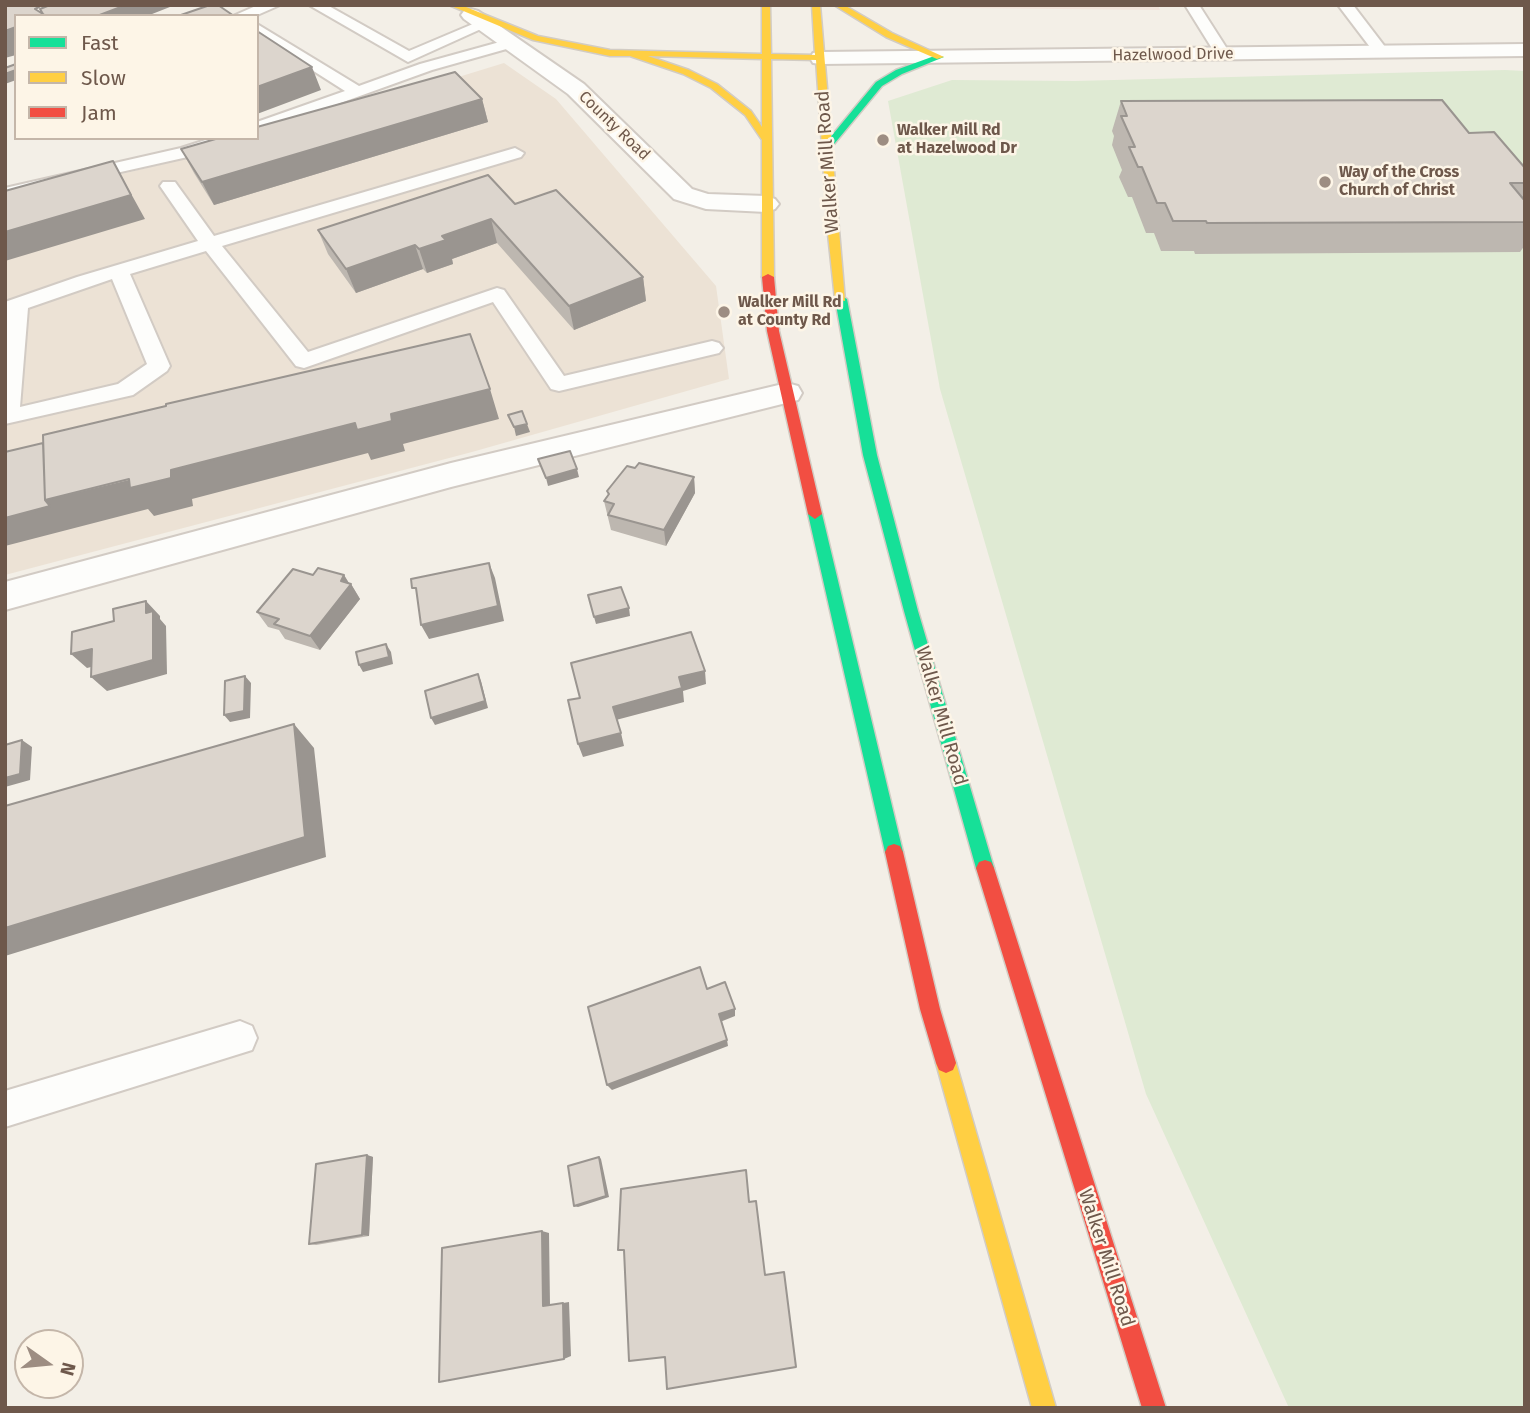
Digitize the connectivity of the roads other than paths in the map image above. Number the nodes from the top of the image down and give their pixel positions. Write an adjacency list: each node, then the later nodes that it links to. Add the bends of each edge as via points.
1 (274, 5): 8 (lane)
2 (316, 5): 16 (lane)
3 (766, 5): 18 (main road)
4 (816, 5): 19 (main road, Walker Mill Road)
5 (838, 5): 17 (main road, via 890,36)
6 (1192, 5): 15 (lane)
7 (1345, 5): 13 (lane)
8 (246, 14)
9 (470, 15): 11 (street, County Road); 14 (main road, via 536,38); 16 (lane)
10 (259, 29): 21 (lane)
11 (512, 43): 20 (lane); 29 (street, County Road, via 576,89 683,194 706,201)
12 (1525, 50): 13 (street, Hazelwood Drive)
13 (1381, 52): 15 (street, Hazelwood Drive)
14 (632, 54): 18 (main road); 23 (main road, via 715,86 748,113)
15 (1223, 54): 17 (street, Hazelwood Drive)
16 (408, 57): 20 (lane)
17 (940, 57): 19 (street, Hazelwood Drive); 25 (main road, via 879,84)
18 (766, 58): 19 (main road); 23 (main road)
19 (821, 58): 25 (main road, Walker Mill Road)
20 (425, 67): 21 (lane)
21 (358, 92): 22 (lane)
22 (259, 127)
23 (766, 139): 29 (main road)
24 (224, 140): 28 (lane)
25 (827, 147): 39 (main road, Walker Mill Road, via 844,327 870,454 1005,937)
26 (515, 153): 30 (lane)
27 (169, 186): 30 (lane)
28 (5, 193)
29 (766, 204): 34 (main road, via 773,331)
30 (210, 244): 31 (lane); 33 (lane, via 303,361 497,294 558,384)
31 (119, 271): 32 (lane); 32 (lane, via 159,366 124,390 8,417)
32 (11, 306)
33 (712, 348)
34 (787, 393): 35 (street, via 451,475); 38 (main road, via 930,1009)
35 (5, 596)
36 (240, 1038): 37 (lane)
37 (5, 1109)
38 (1044, 1408)
39 (1154, 1408)

